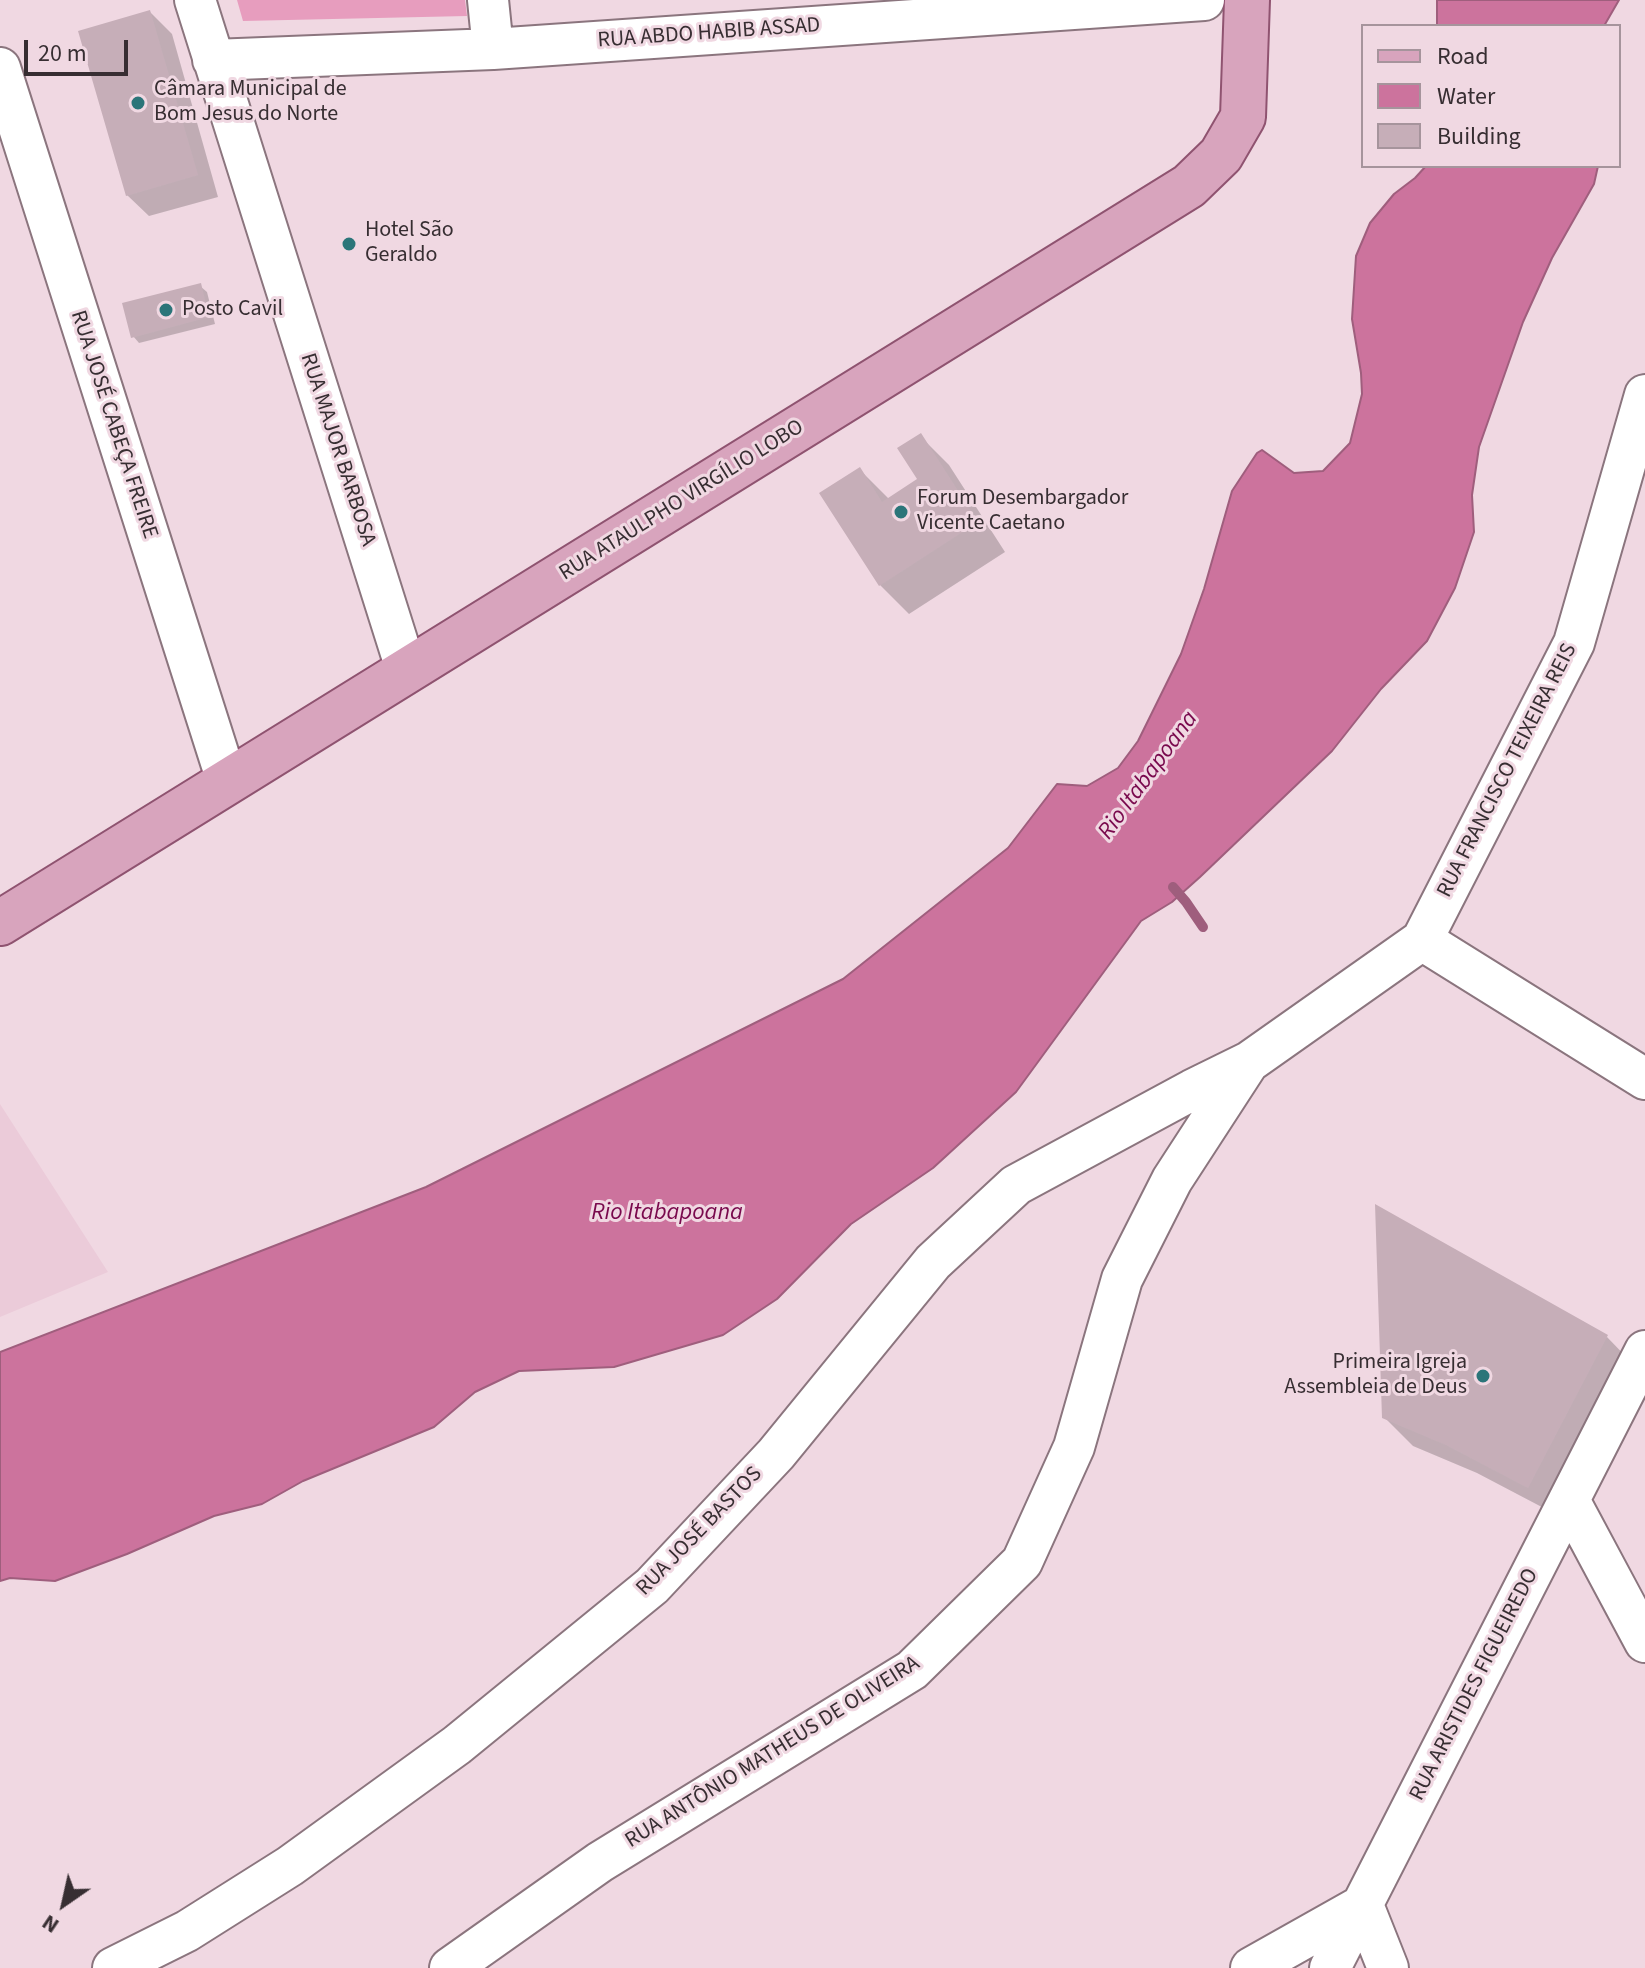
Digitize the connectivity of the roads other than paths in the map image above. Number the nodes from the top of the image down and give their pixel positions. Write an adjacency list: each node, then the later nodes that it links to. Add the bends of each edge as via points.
1 (195, 0): 6 (street, RUA MAJOR BARBOSA)
2 (488, 0): 5 (street)
3 (1204, 0): 5 (street, RUA ABDO HABIB ASSAD)
4 (1247, 0): 9 (main road, RUA ATAULPHO VIRGÍLIO LOBO, via 1243,117 1221,155 1189,186)
5 (493, 49): 6 (street, RUA ABDO HABIB ASSAD)
6 (213, 60): 9 (street, RUA MAJOR BARBOSA)
7 (0, 68): 10 (street, RUA JOSÉ CABEÇA FREIRE)
8 (1645, 395): 12 (street, RUA FRANCISCO TEIXEIRA REIS, via 1574,643)
9 (407, 672): 10 (main road, RUA ATAULPHO VIRGÍLIO LOBO)
10 (227, 781): 11 (main road, RUA ATAULPHO VIRGÍLIO LOBO)
11 (0, 923)
12 (1422, 940): 13 (street, RUA FRANCISCO TEIXEIRA REIS); 14 (street)
13 (1249, 1062): 19 (street, RUA JOSÉ BASTOS, via 1016,1185 933,1262 776,1454 652,1586 457,1745 290,1866 187,1931); 20 (street, RUA ANTÔNIO MATHEUS DE OLIVEIRA, via 1172,1180 1122,1279 1074,1447 1022,1562 912,1670 600,1862)
14 (1645, 1079)
15 (1645, 1351): 16 (street, RUA ARISTIDES FIGUEIREDO)
16 (1569, 1500): 17 (street); 18 (street, RUA ARISTIDES FIGUEIREDO)
17 (1645, 1642)
18 (1363, 1905): 21 (street); 22 (street, RUA ARISTIDES FIGUEIREDO); 23 (street)
19 (113, 1968)
20 (450, 1968)
21 (1251, 1968)
22 (1330, 1968)
23 (1388, 1968)

